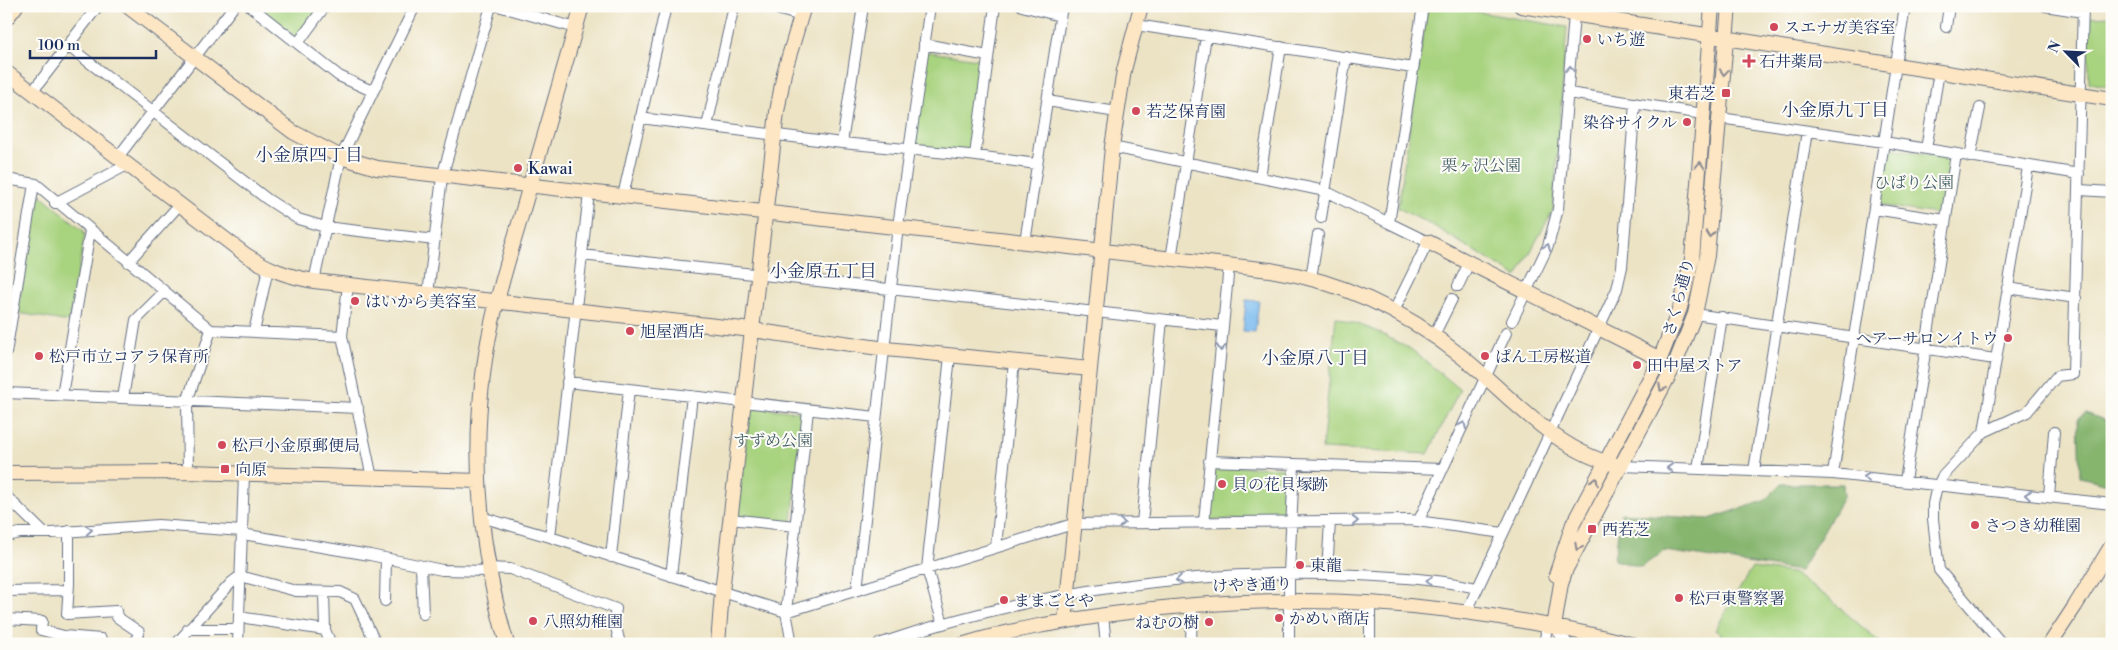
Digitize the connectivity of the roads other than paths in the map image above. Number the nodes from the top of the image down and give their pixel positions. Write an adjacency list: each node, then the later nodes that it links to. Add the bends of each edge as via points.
1 (16, 6): 30 (street)
2 (98, 6): 39 (street)
3 (127, 6): 42 (street)
4 (234, 6): 42 (street)
5 (250, 6): 37 (street)
6 (325, 6): 37 (street)
7 (415, 6): 49 (street)
8 (491, 6): 78 (street)
9 (498, 6): 33 (street)
10 (582, 6): 33 (street)
11 (666, 6): 59 (street)
12 (734, 6): 61 (street)
13 (767, 6): 27 (street)
14 (863, 6): 65 (street)
15 (930, 6): 38 (street)
16 (994, 6): 41 (street)
17 (1022, 6): 28 (street)
18 (1140, 6): 31 (street)
19 (1423, 6): 45 (street)
20 (1521, 6): 29 (street)
21 (1712, 6): 34 (street, さくら通り)
22 (1729, 6): 36 (street, さくら通り)
23 (1905, 6): 44 (street)
24 (1949, 6): 32 (street)
25 (2045, 6): 26 (street)
26 (2083, 9): 51 (street)
27 (802, 11): 63 (street, via 782,82)
28 (1061, 11): 53 (street)
29 (1575, 11): 34 (street); 50 (street, one-way to 29)
30 (6, 19)
31 (1136, 24): 35 (street); 57 (street)
32 (1946, 27)
33 (576, 28): 82 (street)
34 (1710, 35): 36 (street); 58 (street, さくら通り)
35 (1206, 36): 40 (street); 74 (street)
36 (1726, 38): 44 (street); 60 (street, さくら通り, one-way to 60)
37 (298, 43): 49 (street, via 340,76)
38 (924, 44): 41 (street); 67 (street)
39 (68, 46): 48 (street); 56 (street)
40 (1281, 47): 43 (street); 79 (street)
41 (988, 56): 70 (street)
42 (194, 57): 56 (street); 71 (street, via 285,127)
43 (1346, 58): 45 (street); 83 (street)
44 (1896, 65): 47 (street); 64 (street)
45 (1413, 68): 94 (street)
46 (6, 72): 48 (street)
47 (1939, 72): 51 (street); 68 (street)
48 (33, 91): 73 (street)
49 (372, 91): 71 (street)
50 (1569, 93): 54 (street); 116 (street, one-way to 50, via 1548,246 1557,214)
51 (2080, 94): 52 (street); 77 (street)
52 (2112, 99)
53 (1047, 101): 57 (street); 75 (street)
54 (1635, 103): 58 (street); 132 (street, via 1622,267 1617,289)
55 (1980, 108): 72 (street)
56 (153, 111): 73 (street); 96 (street, via 282,210)
57 (1116, 112): 66 (street)
58 (1704, 114): 122 (street, さくら通り, one-way to 58, via 1692,260)
59 (640, 118): 61 (street); 87 (street)
60 (1720, 118): 62 (street); 126 (street, さくら通り, one-way to 126, via 1707,256)
61 (707, 126): 63 (street)
62 (1806, 131): 64 (street); 131 (street)
63 (775, 134): 65 (street); 91 (street)
64 (1884, 142): 68 (street); 90 (street)
65 (842, 143): 67 (street)
66 (1112, 146): 74 (street); 102 (street)
67 (910, 148): 70 (street); 95 (street)
68 (1926, 149): 69 (street)
69 (1956, 154): 72 (street); 93 (street)
70 (975, 155): 75 (street)
71 (341, 157): 78 (street, via 378,168); 96 (street)
72 (1970, 157): 76 (street)
73 (124, 161): 88 (street); 89 (street)
74 (1186, 161): 79 (street); 104 (street)
75 (1037, 164): 100 (street)
76 (2028, 167): 77 (street); 114 (street)
77 (2079, 174): 84 (street)
78 (442, 177): 82 (street); 99 (street)
79 (1260, 177): 83 (street)
80 (6, 179): 81 (street)
81 (34, 184): 88 (street); 142 (street)
82 (529, 186): 86 (street); 121 (street)
83 (1325, 190): 92 (street); 94 (street)
84 (2080, 190): 85 (street); 119 (street)
85 (2112, 192)
86 (589, 193): 87 (street); 103 (street)
87 (623, 196): 91 (street)
88 (55, 203): 97 (street)
89 (180, 204): 105 (street); 108 (street)
90 (1874, 210): 93 (street); 139 (street)
91 (766, 213): 95 (street); 109 (street)
92 (1321, 218)
93 (1946, 220): 141 (street)
94 (1389, 223): 101 (street)
95 (898, 226): 100 (street); 115 (street)
96 (325, 227): 99 (street); 111 (street)
97 (90, 231): 105 (street); 152 (street)
98 (1318, 236): 110 (street)
99 (435, 240): 118 (street)
100 (1025, 242): 102 (street)
101 (1428, 242): 106 (street); 124 (street)
102 (1102, 251): 104 (street); 125 (street)
103 (582, 255): 109 (street); 123 (street)
104 (1171, 259): 107 (street)
105 (128, 262): 117 (street)
106 (1469, 263): 113 (street); 116 (street)
107 (1229, 265): 110 (street); 130 (street)
108 (268, 269): 111 (street); 135 (street)
109 (758, 273): 115 (street); 134 (street)
110 (1311, 278): 124 (street, via 1346,289)
111 (314, 281): 112 (street)
112 (348, 285): 118 (street); 138 (street)
113 (1458, 286)
114 (2007, 288): 119 (street); 145 (street)
115 (891, 289): 125 (street); 140 (street)
116 (1526, 291): 129 (street); 132 (street)
117 (164, 292): 133 (street); 154 (street, via 136,320)
118 (428, 294): 121 (street)
119 (2076, 298): 160 (street, via 2073,374 2057,376 2028,412)
120 (1452, 299): 137 (street)
121 (497, 301): 123 (street); 175 (street, via 481,394)
122 (1680, 308): 126 (street); 144 (street, さくら通り)
123 (576, 310): 134 (street); 149 (street)
124 (1394, 311): 137 (street)
125 (1096, 312): 128 (street); 147 (street)
126 (1695, 314): 127 (street); 166 (street, さくら通り, one-way to 166, via 1675,364)
127 (1722, 317): 131 (street); 168 (street)
128 (1162, 320): 130 (street); 187 (street)
129 (1512, 321)
130 (1222, 326): 163 (street, one-way to 163)
131 (1777, 326): 139 (street); 169 (street)
132 (1599, 328): 144 (street); 162 (street)
133 (211, 330): 135 (street); 155 (street)
134 (752, 330): 140 (street); 156 (street)
135 (254, 332): 138 (street)
136 (1506, 334): 148 (street)
137 (1434, 335): 148 (street)
138 (342, 336): 157 (street)
139 (1854, 337): 141 (street); 173 (street)
140 (886, 349): 143 (street); 159 (street)
141 (1926, 349): 145 (street); 176 (street)
142 (6, 354)
143 (950, 356): 146 (street); 202 (street)
144 (1660, 359): 164 (street, さくら通り)
145 (1995, 359): 160 (street)
146 (1014, 362): 147 (street); 197 (street)
147 (1090, 369): 188 (street)
148 (1486, 377): 162 (street); 167 (street, one-way to 148)
149 (567, 382): 150 (street); 195 (street)
150 (630, 389): 153 (street); 198 (street)
151 (6, 393): 152 (street)
152 (62, 395): 154 (street)
153 (692, 396): 156 (street); 206 (street)
154 (123, 398): 155 (street)
155 (187, 402): 157 (street); 170 (street)
156 (743, 402): 158 (street); 182 (street)
157 (358, 408): 174 (street)
158 (808, 410): 159 (street); 189 (street)
159 (876, 417): 209 (street)
160 (1984, 432): 177 (street)
161 (2054, 432): 179 (street)
162 (1550, 433): 164 (street); 193 (street)
163 (1209, 461): 165 (street); 186 (street)
164 (1604, 463): 166 (street); 226 (street, さくら通り, one-way to 164, via 1557,569 1567,539)
165 (1294, 464): 167 (street); 184 (street)
166 (1621, 466): 168 (street, one-way to 166); 226 (street, さくら通り, one-way to 226, via 1566,569)
167 (1443, 469): 183 (street)
168 (1698, 470): 169 (street)
169 (1754, 471): 173 (street)
170 (188, 472): 171 (street); 172 (street)
171 (6, 473)
172 (244, 474): 174 (street); 192 (street)
173 (1833, 474): 176 (street, one-way to 173)
174 (372, 478): 175 (street)
175 (479, 481): 181 (street)
176 (1905, 481): 177 (street)
177 (1937, 485): 179 (street, one-way to 177); 250 (street, via 1933,504 1939,570)
178 (6, 496): 191 (street)
179 (2049, 497): 180 (street)
180 (2112, 504)
181 (481, 518): 195 (street); 201 (street)
182 (730, 519): 189 (street); 211 (street)
183 (1419, 520): 185 (street, one-way to 183); 193 (street)
184 (1291, 521): 185 (street); 186 (street); 203 (street)
185 (1330, 521): 204 (street)
186 (1204, 522): 187 (street)
187 (1142, 523): 188 (street, one-way to 187)
188 (1073, 524): 197 (street); 213 (street)
189 (795, 526): 219 (street)
190 (69, 531): 191 (street); 192 (street, one-way to 192, via 158,525); 208 (street)
191 (43, 532): 194 (street)
192 (242, 532): 199 (street); 205 (street)
193 (1503, 533): 207 (street)
194 (6, 536)
195 (550, 537): 198 (street)
196 (2112, 545): 251 (street)
197 (996, 547): 202 (street)
198 (611, 557): 206 (street)
199 (386, 559): 200 (street); 215 (street)
200 (421, 567): 201 (street); 220 (street)
201 (488, 569): 237 (street); 238 (street, via 510,569 616,609 614,619)
202 (927, 569): 209 (street); 225 (street)
203 (1289, 574): 204 (street); 213 (street, one-way to 213, via 1194,578); 214 (street)
204 (1327, 574): 207 (street, one-way to 204, via 1415,579)
205 (240, 576): 212 (street, via 296,591); 222 (street); 228 (street)
206 (671, 576): 211 (street)
207 (1477, 588): 218 (street)
208 (68, 590): 210 (street); 232 (street, via 67,614 116,611 117,617 139,632)
209 (857, 590): 219 (street)
210 (6, 591)
211 (722, 592): 219 (street); 239 (street)
212 (324, 593): 229 (street); 236 (street, via 340,592 355,600)
213 (1067, 595): 224 (street); 225 (street)
214 (1288, 599): 216 (street, けやき通り); 217 (street, けやき通り); 245 (street)
215 (385, 601)
216 (1370, 602): 218 (street, けやき通り); 246 (street)
217 (1192, 604): 221 (street, けやき通り); 244 (street)
218 (1467, 611): 226 (street, けやき通り)
219 (786, 612): 240 (street)
220 (423, 614)
221 (1103, 616): 224 (street, けやき通り); 243 (street)
222 (238, 617): 227 (street); 229 (street)
223 (6, 619): 231 (street, via 42,621 41,630 64,636 101,639)
224 (1065, 621): 230 (street, けやき通り)
225 (943, 624): 241 (street)
226 (1550, 626): 247 (street); 248 (street); 249 (street, けやき通り)
227 (238, 628): 228 (street); 234 (street)
228 (188, 629): 233 (street)
229 (324, 630): 235 (street)
230 (1000, 640): 242 (street, けやき通り)
231 (100, 644)
232 (135, 644)
233 (176, 644)
234 (238, 644)
235 (331, 644)
236 (376, 644)
237 (507, 644)
238 (620, 644)
239 (718, 644)
240 (792, 644)
241 (879, 644)
242 (965, 644)
243 (1106, 644)
244 (1191, 644)
245 (1289, 644)
246 (1370, 644)
247 (1540, 644)
248 (1568, 644)
249 (1630, 644)
250 (2002, 644)
251 (2050, 644)

